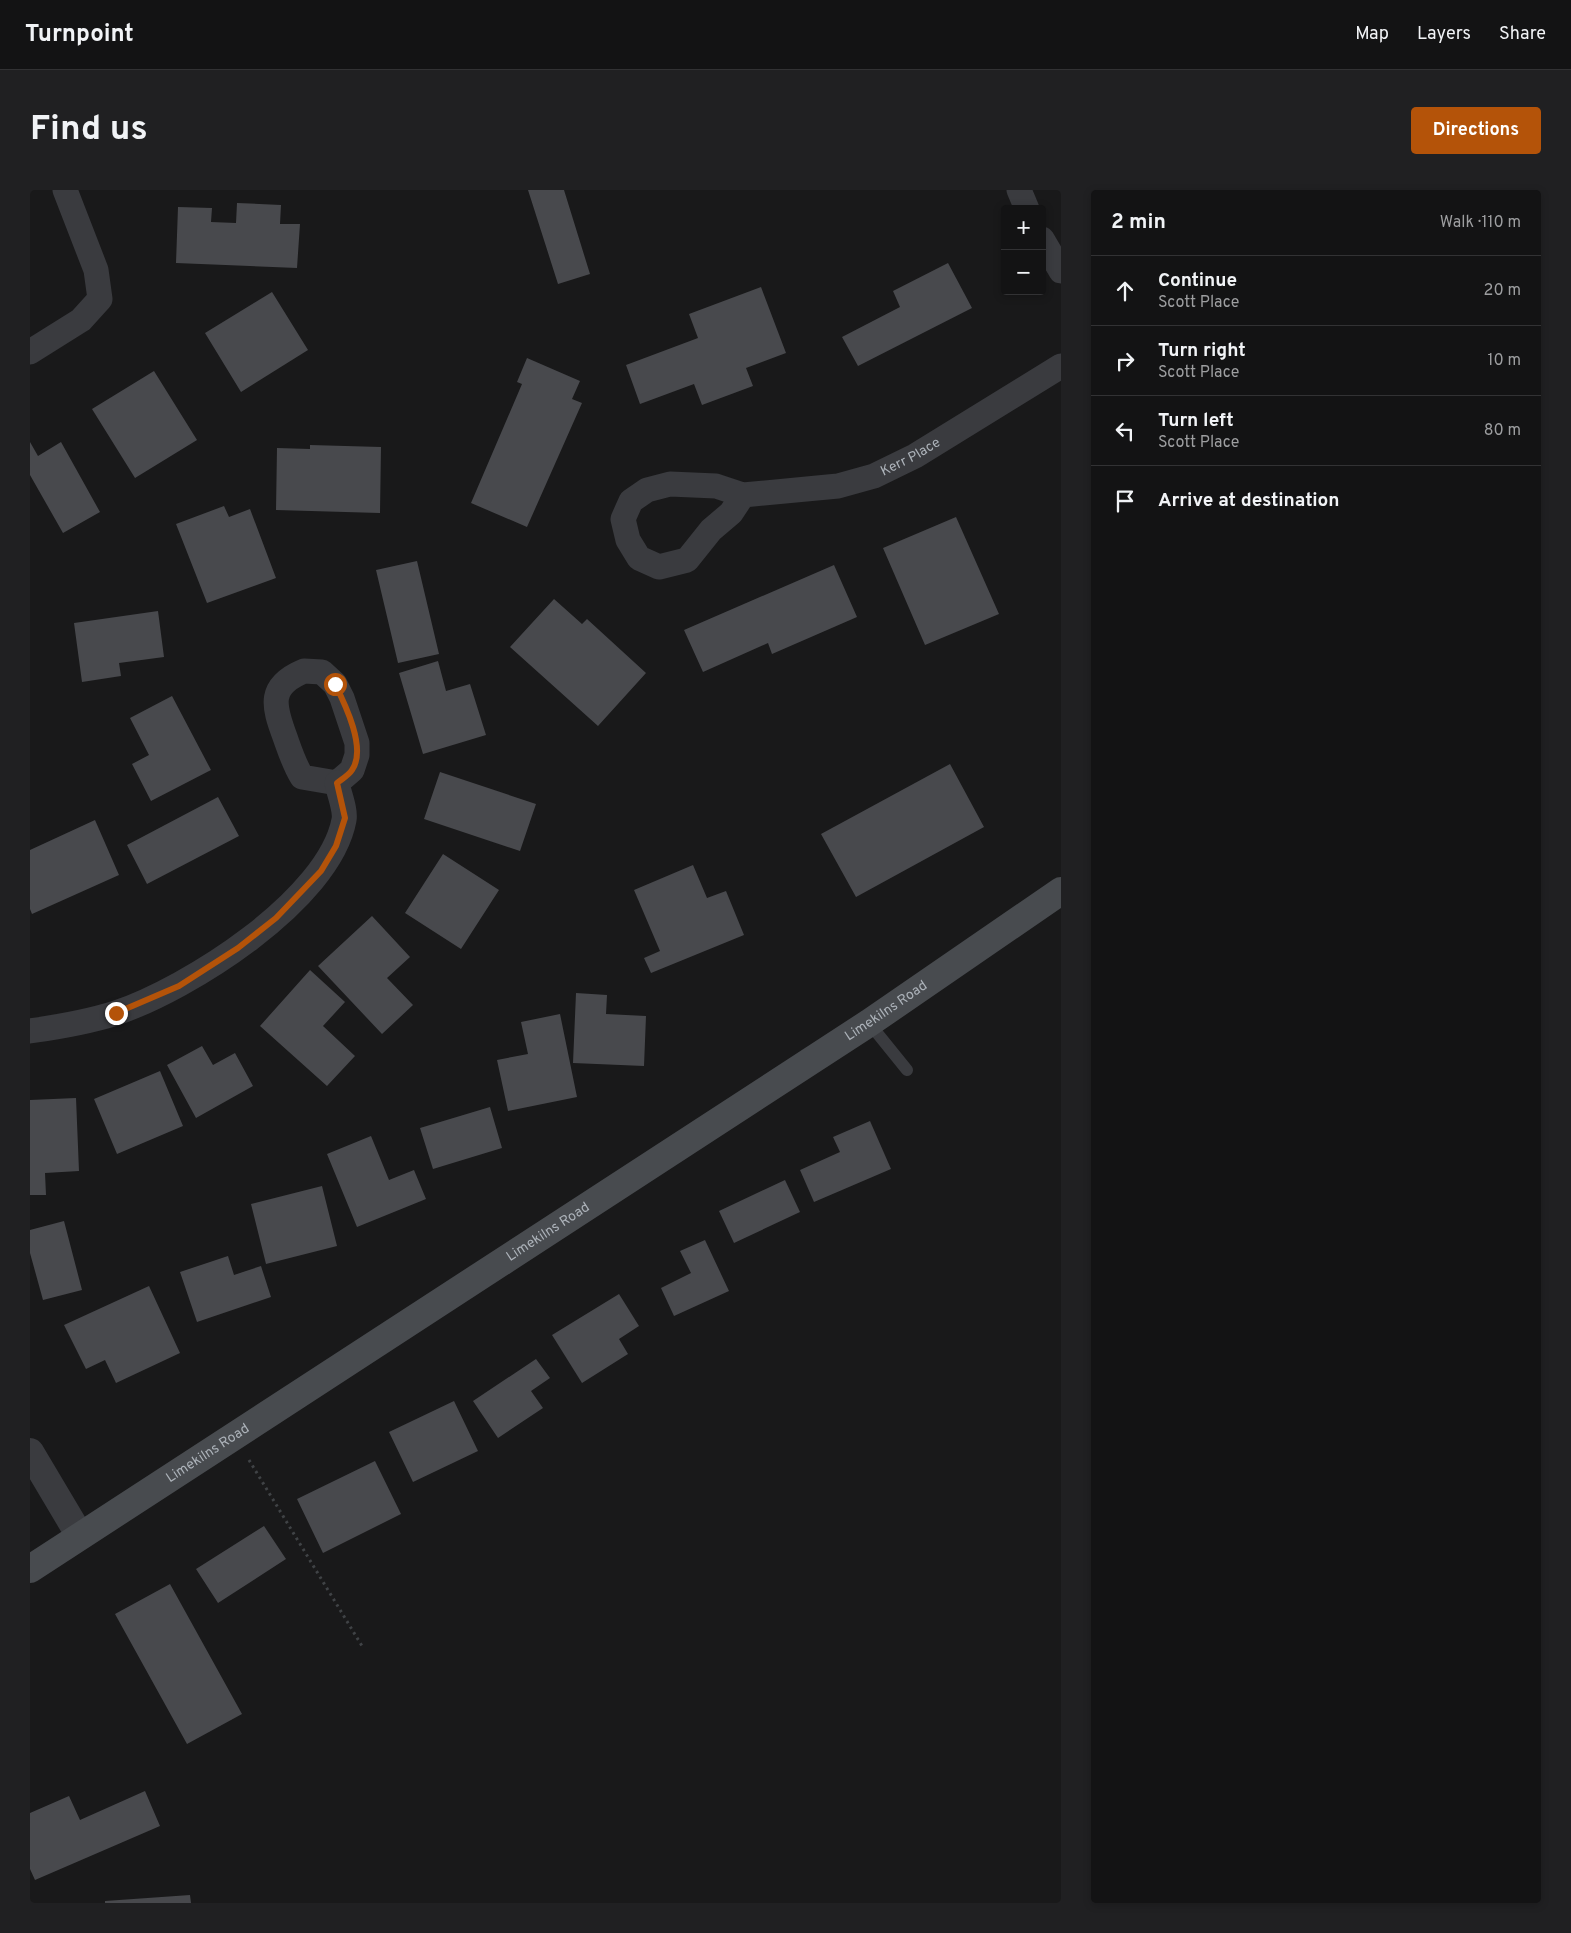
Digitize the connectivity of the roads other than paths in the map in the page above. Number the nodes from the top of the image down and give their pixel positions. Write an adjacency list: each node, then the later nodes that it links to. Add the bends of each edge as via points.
1 (64, 190): 6 (street, via 96,270 100,298 81,320)
2 (1019, 190): 3 (street)
3 (1025, 205)
4 (1046, 246): 5 (street)
5 (1061, 271)
6 (30, 352)
7 (1061, 366): 8 (street, Kerr Place, via 915,456 874,476 838,486)
8 (743, 495): 8 (street, Kerr Place, via 732,513 711,530 687,560 659,567 640,558 628,540 623,519 631,501 647,490 670,484 716,486)
9 (337, 783): 12 (street, via 345,818 336,846 321,871 276,918 238,948 179,986 116,1013)
10 (1061, 891): 11 (main road, Limekilns Road)
11 (869, 1023): 13 (lane); 15 (main road, Limekilns Road)
12 (30, 1031)
13 (907, 1070)
14 (30, 1452): 15 (street)
15 (80, 1536): 16 (main road, Limekilns Road)
16 (30, 1569)

